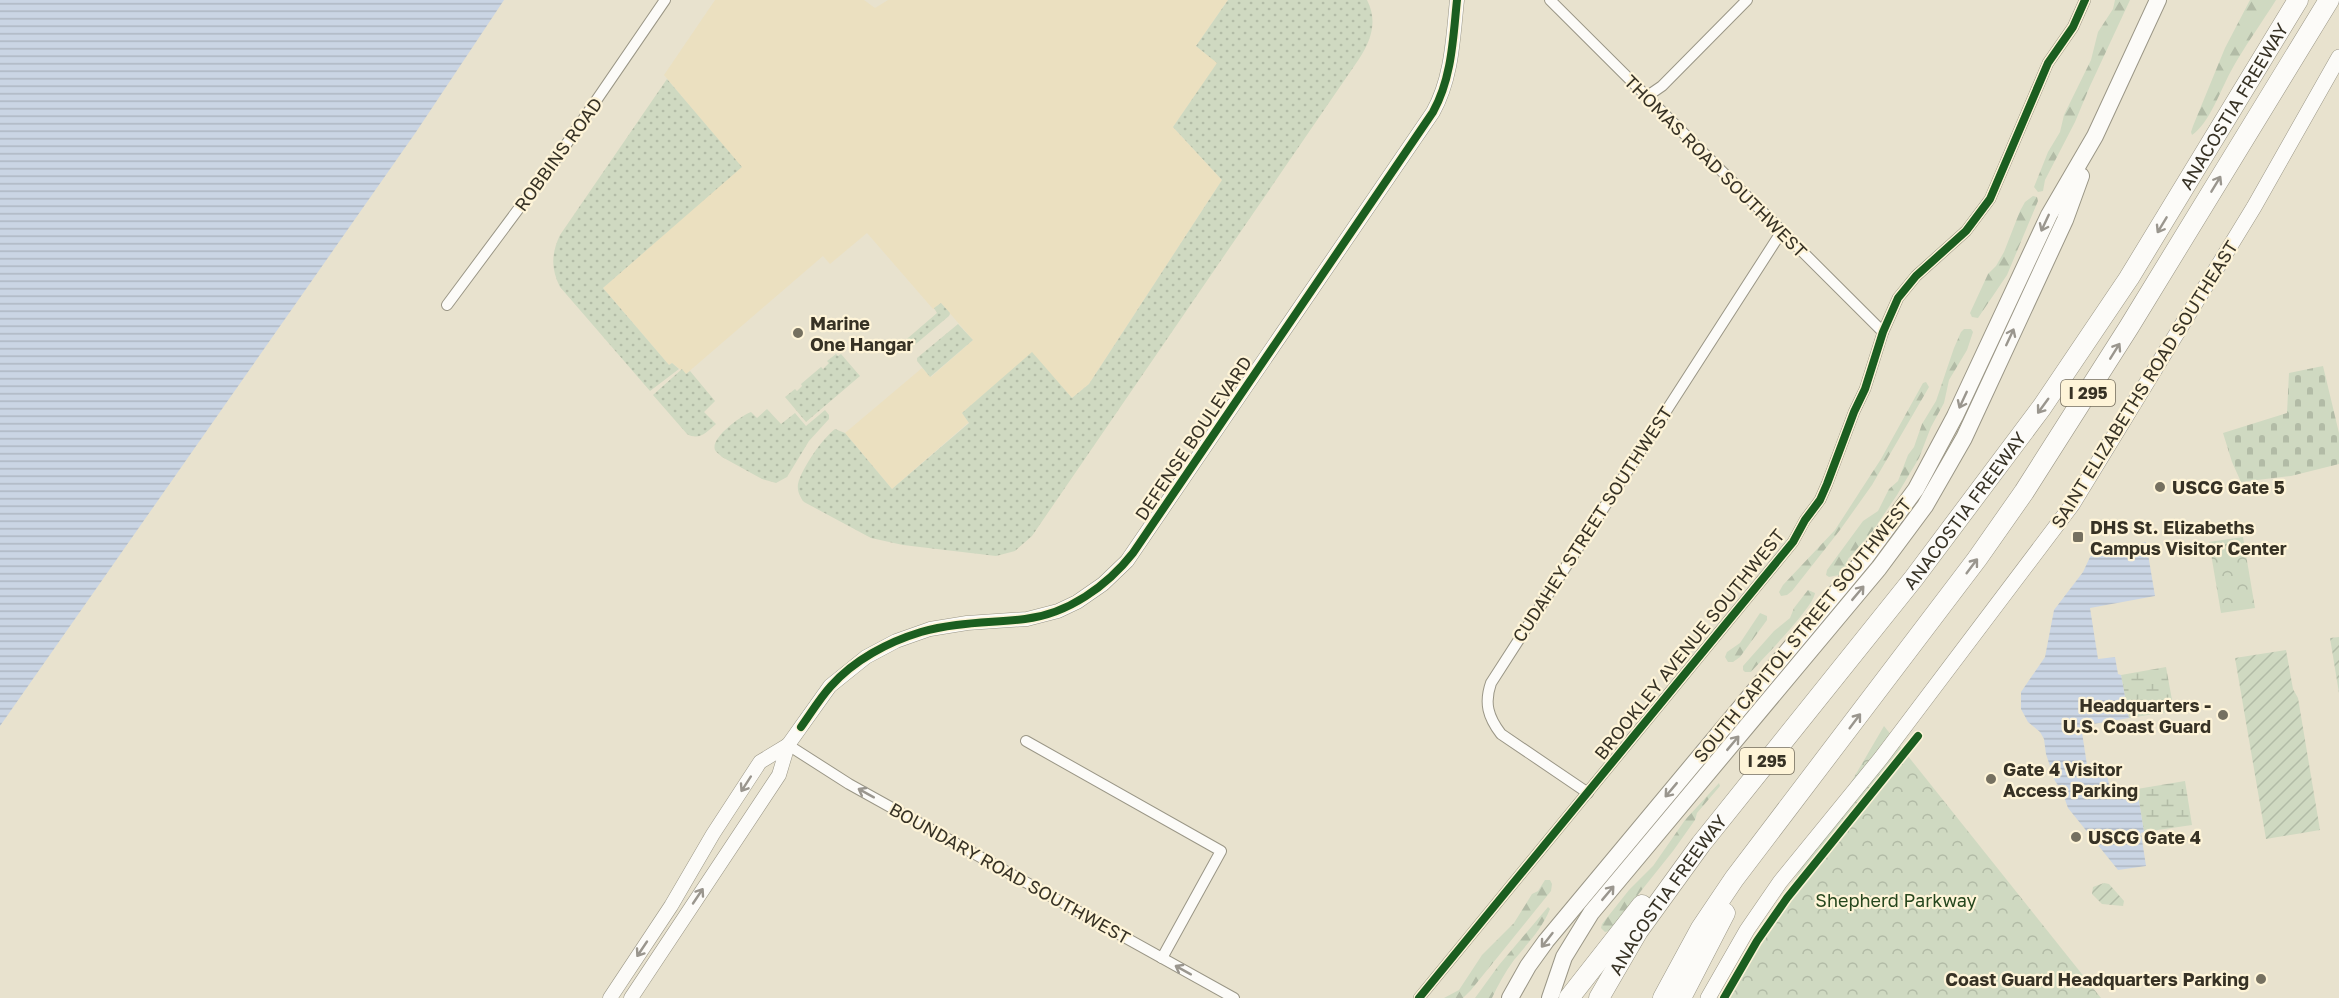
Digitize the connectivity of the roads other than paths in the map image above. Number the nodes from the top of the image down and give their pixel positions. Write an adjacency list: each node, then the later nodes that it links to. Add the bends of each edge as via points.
1 (665, 0): 13 (street, ROBBINS ROAD, via 563,149)
2 (1457, 0): 17 (street, DEFENSE BOULEVARD, via 1447,77 1433,112 1120,568 1077,602 1048,614 942,626 879,649 830,686)
3 (1550, 0): 10 (street, THOMAS ROAD SOUTHWEST)
4 (1747, 0): 10 (street)
5 (2085, 0): 14 (street, BROOKLEY AVENUE SOUTHWEST, via 2076,23 2048,63 1990,199 1966,231 1916,276 1898,298)
6 (2158, 0): 11 (main road)
7 (2298, 0): 15 (highway, ANACOSTIA FREEWAY / I 295, one-way to 15, via 2108,311 2043,407)
8 (2329, 0): 18 (highway, ANACOSTIA FREEWAY / I 295, one-way to 8, via 2046,460)
9 (2339, 57): 31 (main road, SAINT ELIZABETHS ROAD SOUTHEAST, via 2254,207 2083,489 1849,800 1780,882)
10 (1646, 98): 12 (street, THOMAS ROAD SOUTHWEST)
11 (2095, 136): 25 (main road, SOUTH CAPITOL STREET SOUTHWEST, one-way to 25, via 2049,214 1945,437 1904,507 1546,941); 26 (main road, one-way to 11, via 1564,957 1591,913 1891,553 1936,489 1964,438 2065,220)
12 (1782, 231): 14 (street, THOMAS ROAD SOUTHWEST); 19 (street, CUDAHEY STREET SOUTHWEST, via 1491,683 1488,711 1501,734)
13 (447, 305)
14 (1883, 332): 19 (street, BROOKLEY AVENUE SOUTHWEST, via 1865,389 1820,500 1793,542)
15 (1947, 532): 27 (highway, via 1906,573); 28 (highway, ANACOSTIA FREEWAY / I 295, via 1677,876 1638,931)
16 (1026, 741): 20 (street, via 1221,851)
17 (788, 745): 20 (street, BOUNDARY ROAD SOUTHWEST, one-way to 17, via 849,784); 21 (street, one-way to 21, via 760,762); 22 (street, one-way to 17, via 779,775)
18 (1820, 768): 29 (highway, ANACOSTIA FREEWAY / I 295, via 1783,812 1701,928); 30 (highway, via 1732,901)
19 (1588, 793): 24 (street, BROOKLEY AVENUE SOUTHWEST)
20 (1162, 958): 23 (street, BOUNDARY ROAD SOUTHWEST, one-way to 20)
21 (610, 998)
22 (632, 998)
23 (1234, 998)
24 (1419, 998)
25 (1510, 998)
26 (1550, 998)
27 (1569, 998)
28 (1599, 998)
29 (1662, 998)
30 (1681, 998)
31 (1708, 998)

